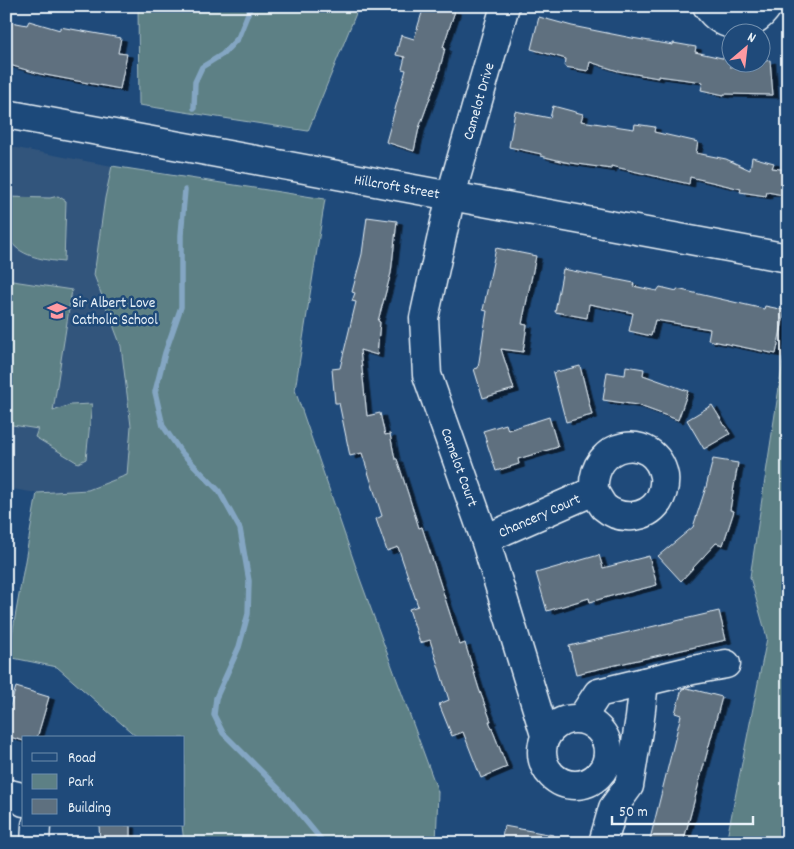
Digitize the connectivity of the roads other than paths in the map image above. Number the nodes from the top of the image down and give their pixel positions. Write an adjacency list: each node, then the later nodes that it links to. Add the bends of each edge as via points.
1 (505, 6): 5 (street, Camelot Drive)
2 (707, 6): 3 (street, via 719,20 740,25 760,16)
3 (768, 6)
4 (6, 114): 5 (street, Hillcroft Street)
5 (451, 195): 6 (street, Hillcroft Street); 8 (street, Camelot Court, via 424,318 427,376)
6 (788, 258)
7 (594, 491): 8 (street, Chancery Court)
8 (485, 539): 12 (street, Camelot Court)
9 (726, 664): 10 (street)
10 (644, 682): 11 (street, via 598,693); 16 (street, via 629,786)
11 (581, 719): 12 (street, via 567,719); 13 (street, via 597,727 607,742 607,760)
12 (545, 735): 13 (street, via 541,746 542,758 554,778 564,784 576,785 588,783)
13 (598, 776): 16 (street)
14 (6, 793): 15 (street)
15 (22, 800)
16 (613, 808): 19 (street)
17 (36, 826): 18 (street)
18 (35, 843)
19 (603, 843)

